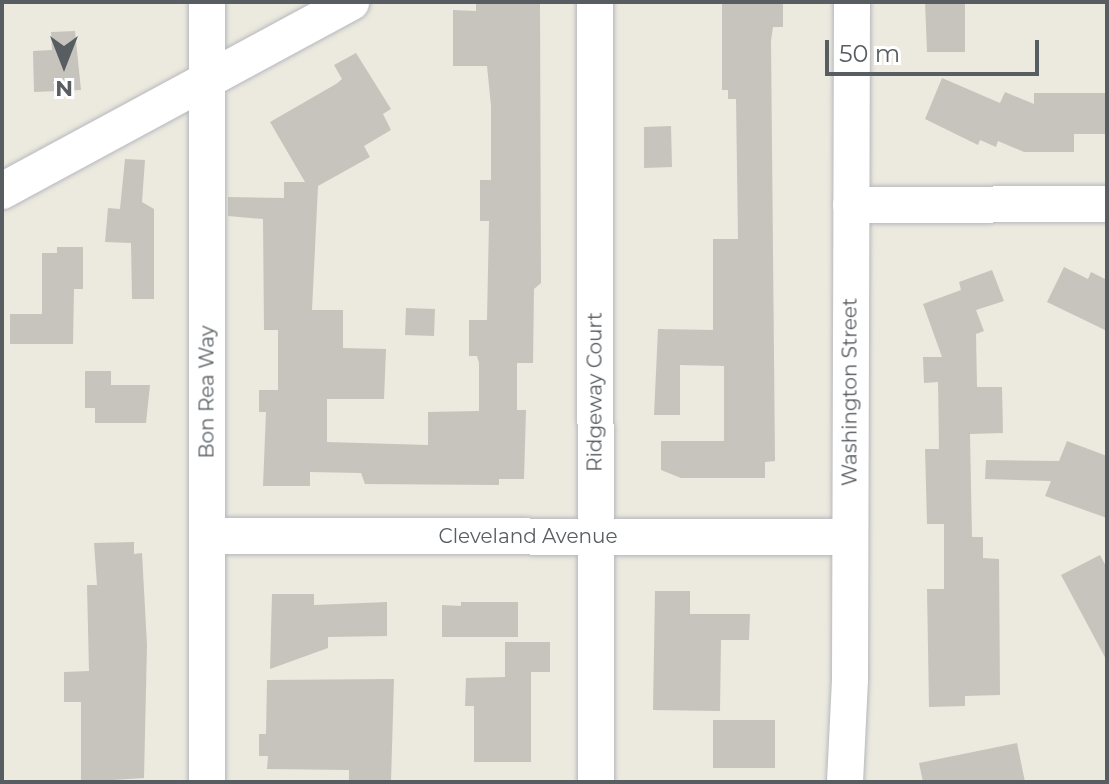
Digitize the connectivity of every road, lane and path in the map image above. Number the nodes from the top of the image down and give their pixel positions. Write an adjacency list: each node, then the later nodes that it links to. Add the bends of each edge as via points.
1 (207, 2): 5 (street, Bon Rea Way)
2 (351, 2): 5 (street)
3 (595, 2): 10 (street, Ridgeway Court)
4 (852, 2): 8 (street, Washington Street)
5 (207, 80): 6 (street); 9 (street, Bon Rea Way)
6 (2, 191)
7 (1107, 204): 8 (street)
8 (851, 205): 11 (street, Washington Street)
9 (207, 536): 10 (street, Cleveland Avenue); 12 (street, Bon Rea Way)
10 (596, 536): 11 (street, Cleveland Avenue); 13 (street, Ridgeway Court)
11 (850, 537): 14 (street, Washington Street)
12 (207, 782)
13 (596, 782)
14 (845, 782)

